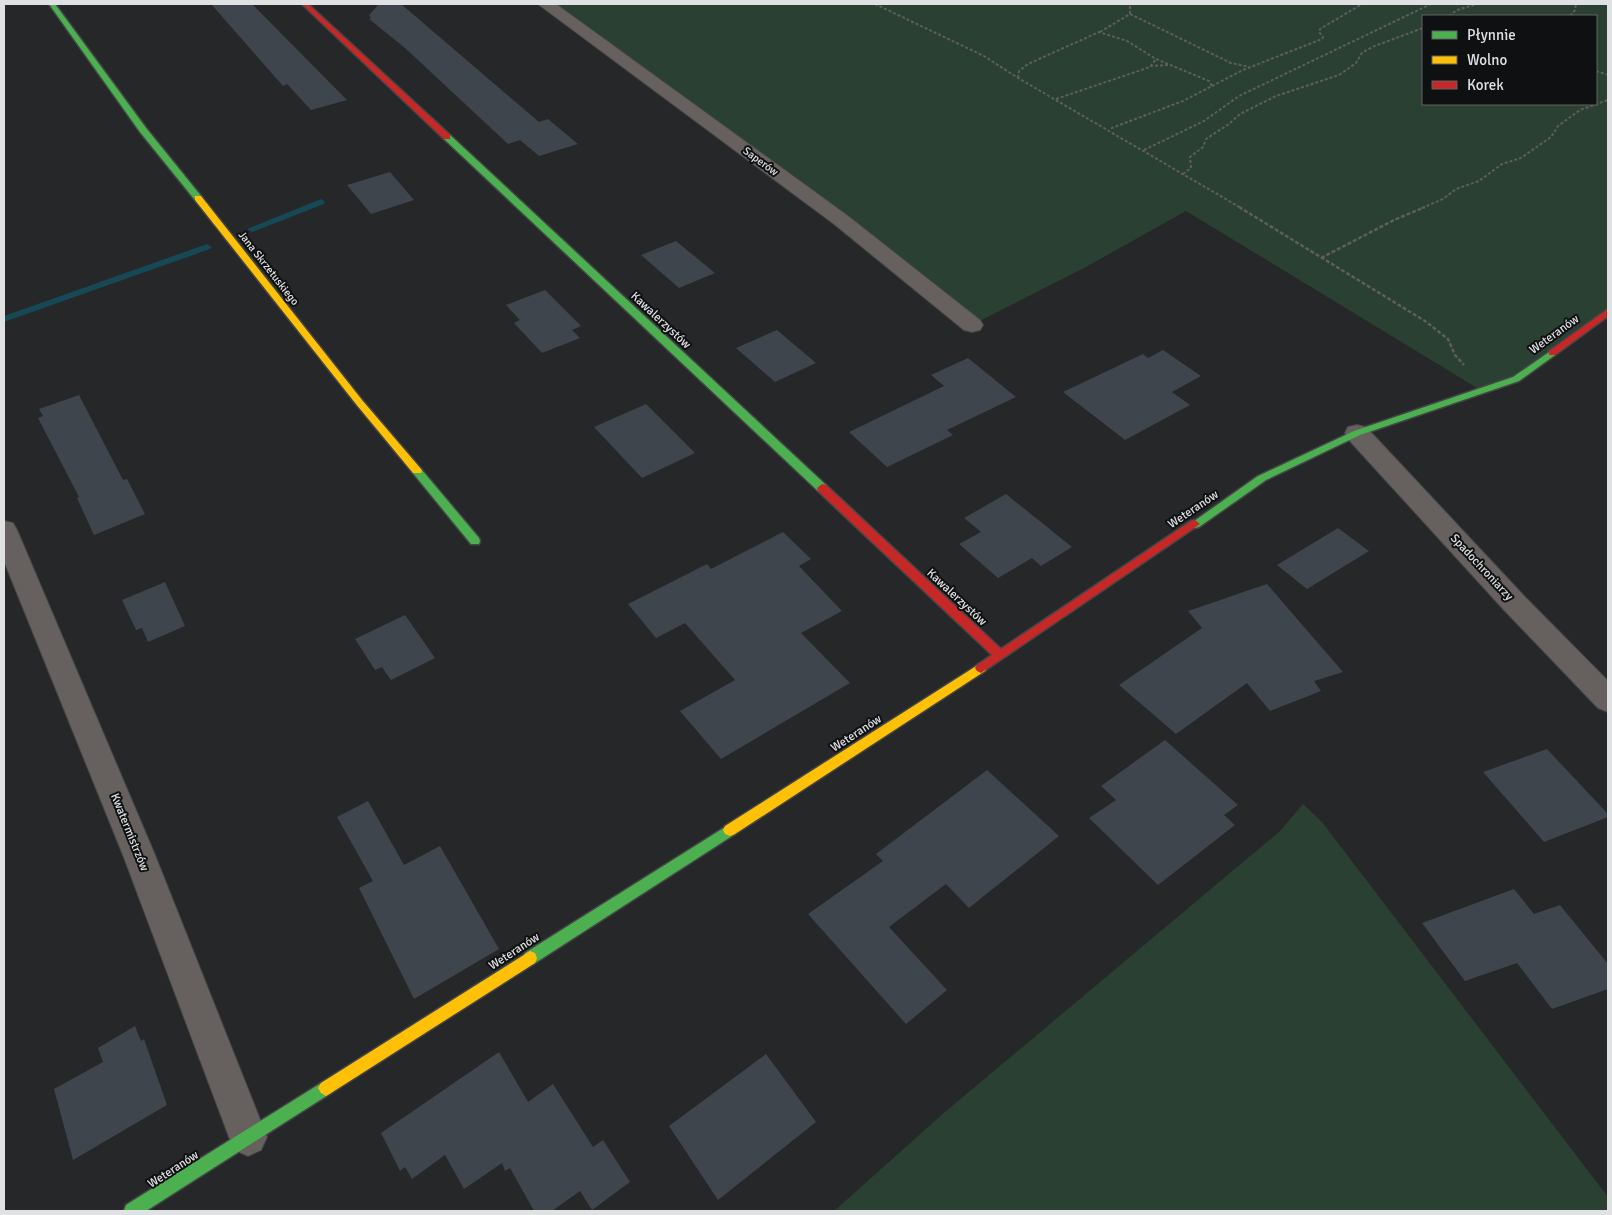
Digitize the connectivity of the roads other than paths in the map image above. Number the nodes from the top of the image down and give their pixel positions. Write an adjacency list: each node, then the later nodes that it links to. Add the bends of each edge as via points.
1 (52, 4): 8 (street, Jana Skrzetuskiego, via 171,165)
2 (306, 4): 9 (street, Kawalerzystów)
3 (546, 4): 5 (street, Saperów, via 841,220)
4 (1608, 312): 6 (street, Weteranów, via 1516,379)
5 (972, 325)
6 (1357, 433): 9 (street, Weteranów, via 1262,478); 10 (street, Spadochroniarzy)
7 (4, 530): 11 (street, Kwatermistrzów, via 139,854)
8 (474, 541)
9 (1000, 655): 11 (street, Weteranów)
10 (1608, 700)
11 (248, 1137): 12 (street, Weteranów)
12 (132, 1211)

